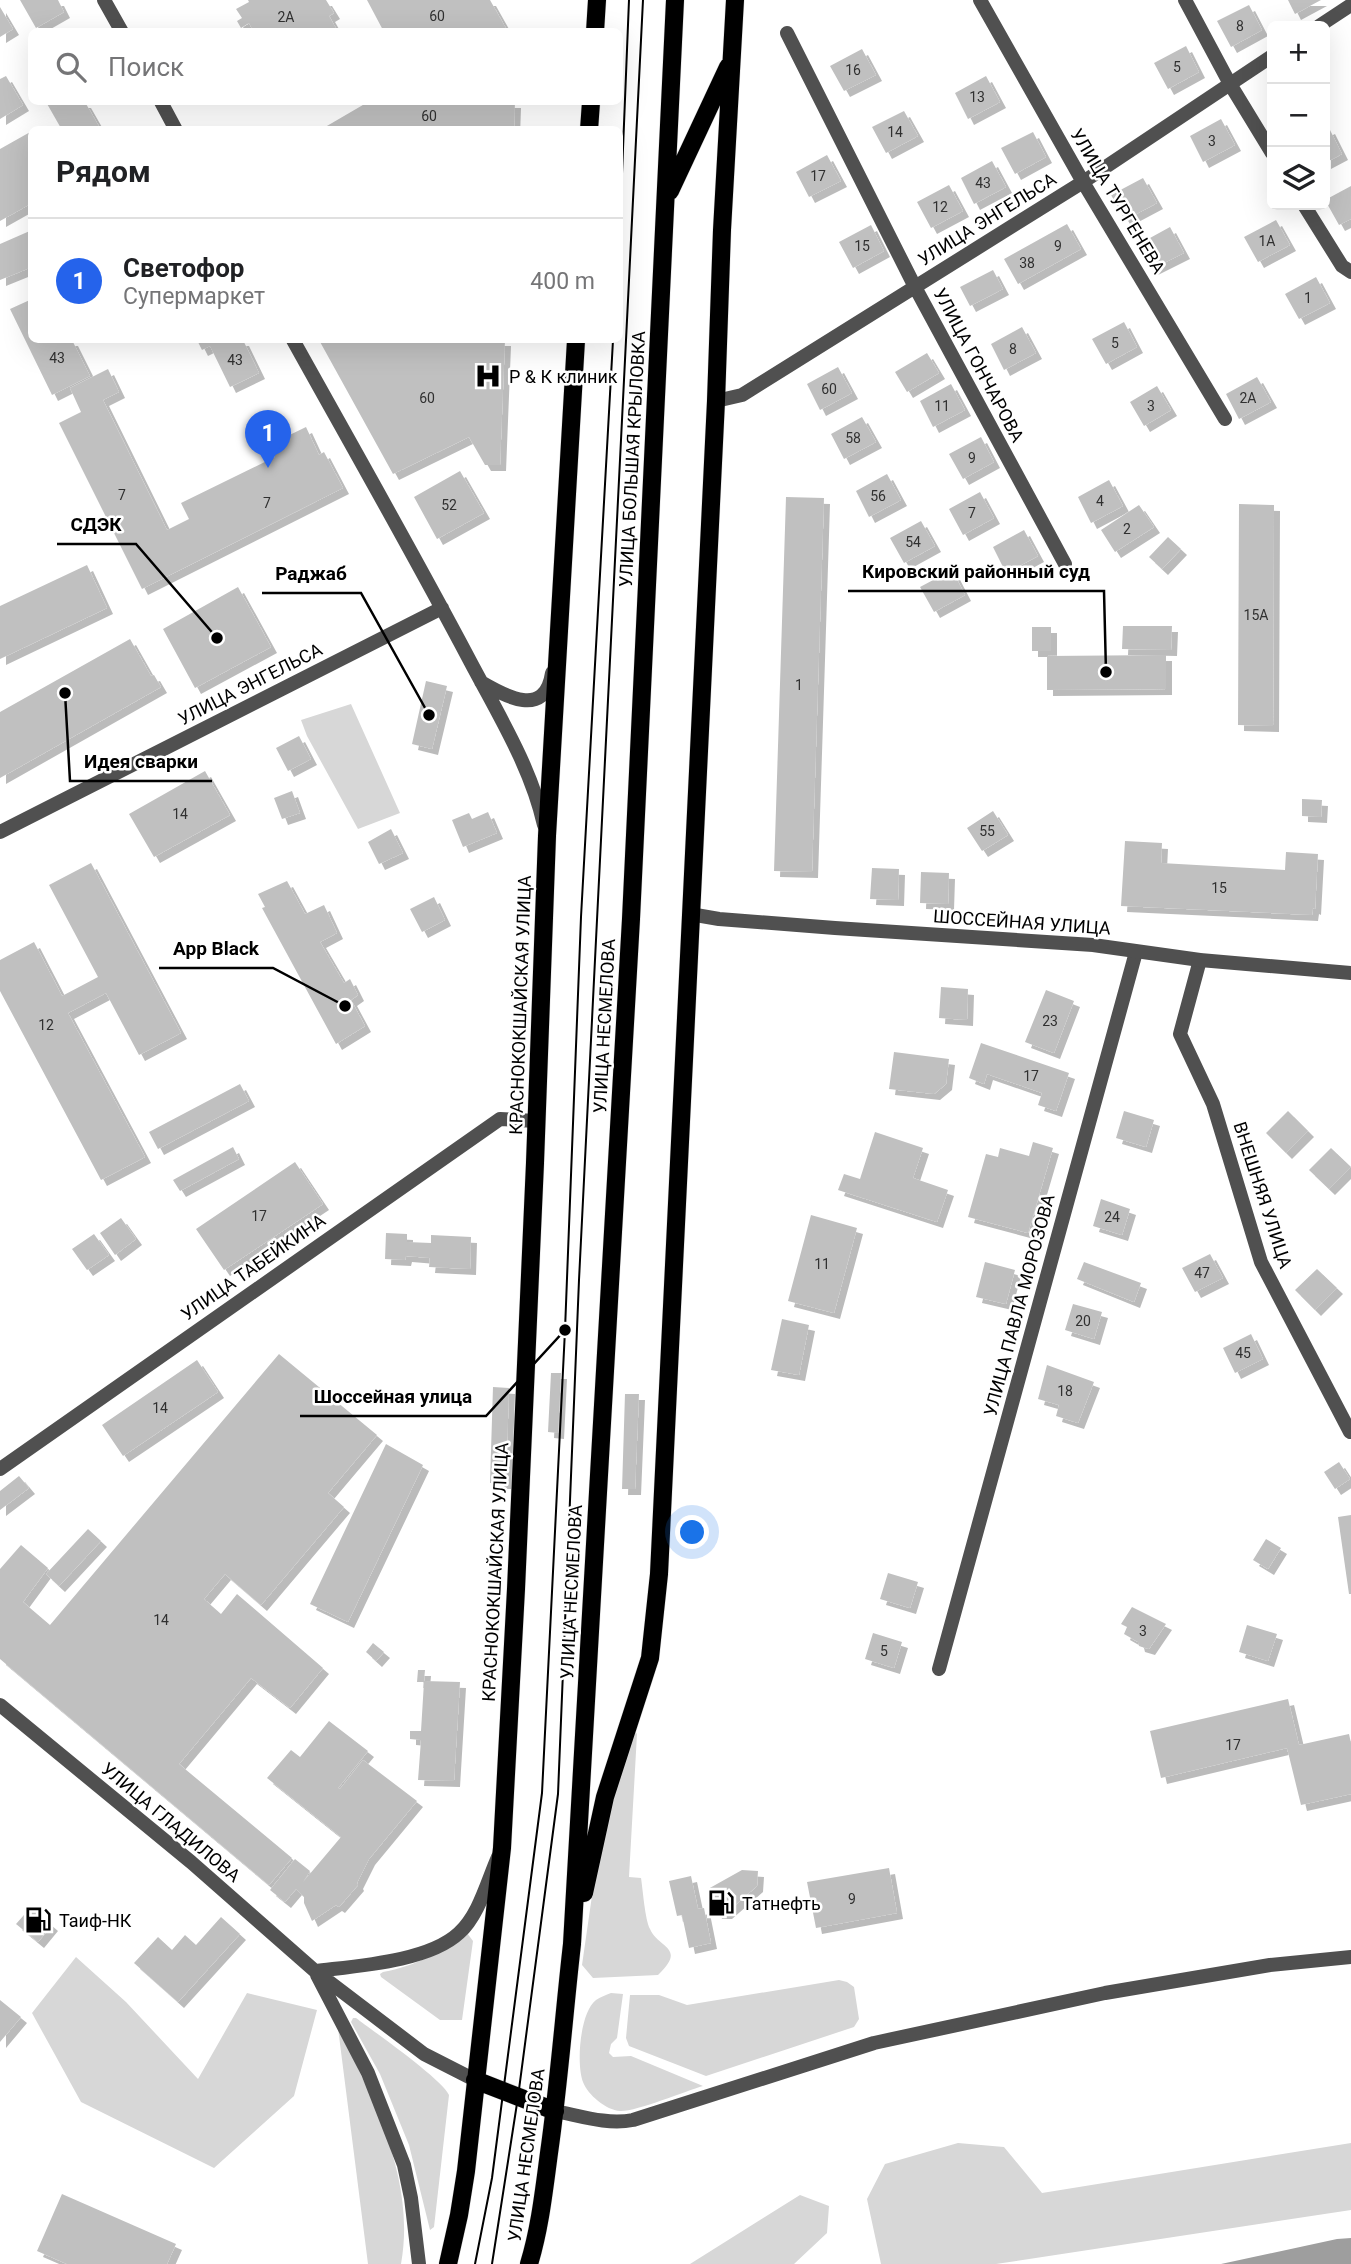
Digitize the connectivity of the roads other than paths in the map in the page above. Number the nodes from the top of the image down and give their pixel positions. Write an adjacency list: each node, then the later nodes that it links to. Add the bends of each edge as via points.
1 (597, 0): 10 (main road)
2 (675, 0): 21 (main road, УЛИЦА БОЛЬШАЯ КРЫЛОВКА)
3 (736, 0): 12 (main road)
4 (980, 0): 20 (street, УЛИЦА ТУРГЕНЕВА)
5 (1185, 0): 14 (street)
6 (108, 1): 9 (street)
7 (1351, 5): 8 (street)
8 (1327, 21)
9 (120, 28)
10 (595, 28)
11 (787, 33): 24 (street, УЛИЦА ГОНЧАРОВА)
12 (733, 58): 21 (main road); 27 (main road)
13 (1267, 59): 14 (street, УЛИЦА ЭНГЕЛЬСА)
14 (1230, 84): 19 (street); 20 (street, УЛИЦА ЭНГЕЛЬСА)
15 (163, 105): 17 (street)
16 (591, 105): 18 (main road)
17 (174, 126)
18 (589, 126)
19 (1268, 147)
20 (1083, 181): 24 (street, УЛИЦА ЭНГЕЛЬСА); 28 (street, УЛИЦА ТУРГЕНЕВА)
21 (666, 198): 36 (main road, УЛИЦА БОЛЬШАЯ КРЫЛОВКА)
22 (1307, 210): 23 (street, via 1342,266)
23 (1351, 272)
24 (915, 287): 27 (street, УЛИЦА ЭНГЕЛЬСА, via 742,395); 29 (street, УЛИЦА ГОНЧАРОВА)
25 (295, 343): 30 (street, КРАСНОКОКШАЙСКАЯ УЛИЦА)
26 (576, 343): 31 (main road)
27 (716, 401): 35 (main road)
28 (1225, 419)
29 (1065, 564)
30 (442, 608): 32 (street, КРАСНОКОКШАЙСКАЯ УЛИЦА); 33 (street, УЛИЦА ЭНГЕЛЬСА)
31 (559, 626): 32 (street, via 551,680 542,694 513,699); 34 (main road)
32 (481, 682): 34 (street, КРАСНОКОКШАЙСКАЯ УЛИЦА, via 532,785)
33 (0, 832)
34 (547, 836): 40 (main road, КРАСНОКОКШАЙСКАЯ УЛИЦА)
35 (690, 915): 37 (street, ШОССЕЙНАЯ УЛИЦА); 46 (main road, via 668,1411 650,1658 605,1797)
36 (631, 919): 46 (main road, УЛИЦА НЕСМЕЛОВА)
37 (1136, 952): 38 (street, ШОССЕЙНАЯ УЛИЦА); 43 (street, УЛИЦА ПАВЛА МОРОЗОВА)
38 (1200, 960): 39 (street, ШОССЕЙНАЯ УЛИЦА); 41 (street, ВНЕШНЯЯ УЛИЦА, via 1180,1034 1213,1104 1261,1262)
39 (1351, 973)
40 (536, 1121): 42 (street, УЛИЦА ТАБЕЙКИНА, via 500,1119); 45 (main road, КРАСНОКОКШАЙСКАЯ УЛИЦА)
41 (1350, 1433)
42 (0, 1469)
43 (939, 1669)
44 (0, 1705): 48 (street, УЛИЦА ГЛАДИЛОВА)
45 (502, 1848): 48 (street, via 475,1911 459,1933 415,1954); 49 (main road, КРАСНОКОКШАЙСКАЯ УЛИЦА)
46 (572, 1944): 50 (main road, УЛИЦА НЕСМЕЛОВА)
47 (1351, 1957): 50 (street, via 1270,1965 1105,1993 874,2043 625,2122)
48 (314, 1970): 49 (street, УЛИЦА ГЛАДИЛОВА, via 424,2054); 51 (street, via 368,2073 404,2165)
49 (475, 2080): 50 (main road); 52 (main road, КРАСНОКОКШАЙСКАЯ УЛИЦА, via 461,2204)
50 (555, 2111): 53 (main road, УЛИЦА НЕСМЕЛОВА)
51 (419, 2264)
52 (448, 2264)
53 (529, 2264)

